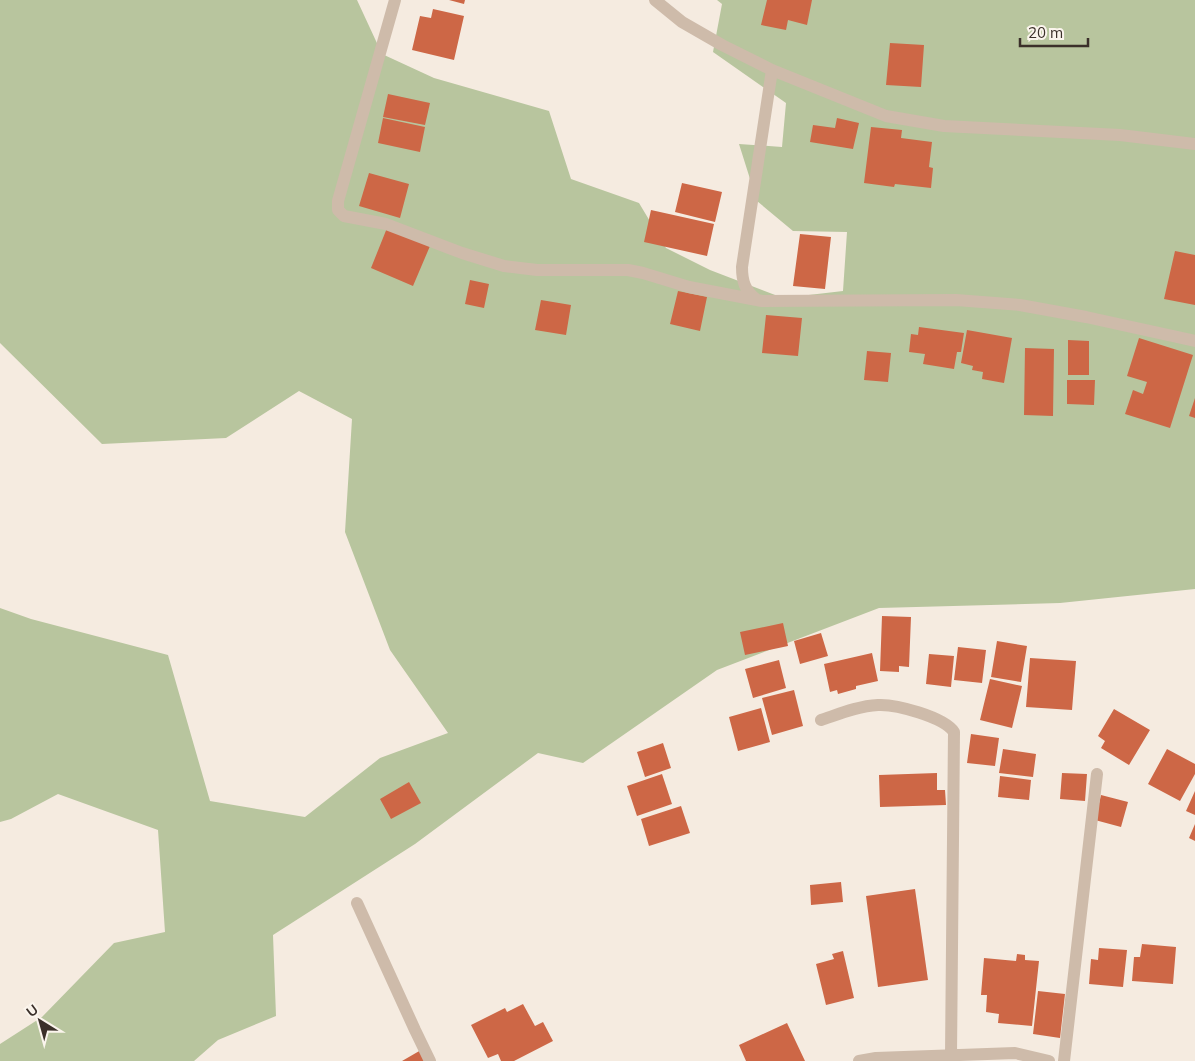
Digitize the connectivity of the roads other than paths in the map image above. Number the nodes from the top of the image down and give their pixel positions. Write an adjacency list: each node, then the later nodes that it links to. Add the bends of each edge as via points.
1 (396, 0): 5 (street, via 338,201 340,214 386,224 504,266 536,270 628,270 689,287)
2 (655, 0): 3 (street, via 682,22)
3 (772, 70): 4 (street, via 894,118 944,126 1120,135); 5 (street, via 742,267 744,284)
4 (1195, 144)
5 (756, 299): 6 (street, via 769,302 956,300 1020,305 1086,316)
6 (1195, 341)
7 (821, 720): 10 (street, via 862,707 892,706 940,720 954,732)
8 (1097, 774): 14 (street)
9 (357, 903): 11 (street)
10 (952, 1055): 12 (street); 13 (street, via 1015,1053)
11 (430, 1061)
12 (859, 1061)
13 (1049, 1061)
14 (1064, 1061)

